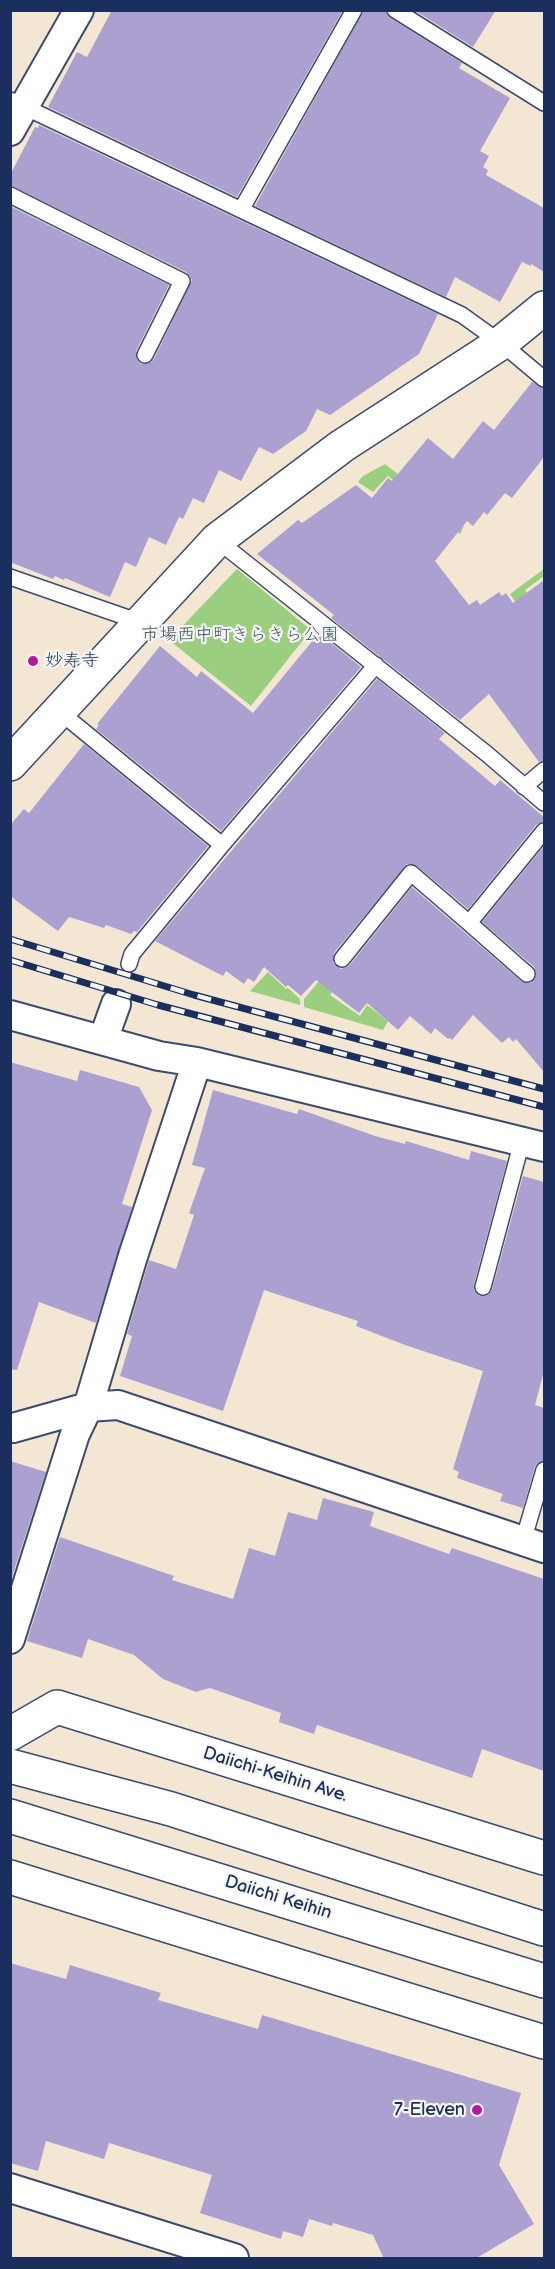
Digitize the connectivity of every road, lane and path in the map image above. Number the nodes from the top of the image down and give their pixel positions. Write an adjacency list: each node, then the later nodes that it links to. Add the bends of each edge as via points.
1 (79, 10): 4 (street)
2 (354, 10): 8 (lane)
3 (395, 10): 5 (lane)
4 (17, 103): 6 (street); 8 (lane)
5 (544, 104)
6 (10, 131)
7 (10, 195): 11 (lane, via 182,281)
8 (241, 210): 10 (lane, via 462,315)
9 (544, 308): 10 (main road)
10 (501, 343): 12 (lane); 13 (main road, via 342,446)
11 (146, 355)
12 (544, 379)
13 (217, 540): 15 (main road); 16 (lane)
14 (10, 577): 15 (lane)
15 (140, 622): 17 (main road)
16 (376, 665): 20 (lane); 23 (lane)
17 (60, 712): 18 (main road); 23 (lane)
18 (10, 764)
19 (544, 770): 20 (lane)
20 (524, 787): 21 (lane)
21 (544, 803)
22 (544, 831): 24 (lane)
23 (222, 845): 26 (lane, via 132,954)
24 (468, 923): 25 (lane, via 411,873); 27 (lane)
25 (342, 959)
26 (129, 964)
27 (527, 974)
28 (116, 1004): 30 (street)
29 (10, 1015): 30 (street)
30 (103, 1040): 31 (street)
31 (197, 1062): 32 (street); 34 (street)
32 (533, 1144): 33 (lane)
33 (483, 1287)
34 (88, 1407): 35 (street); 37 (street, via 118,1405); 38 (street, via 75,1434)
35 (11, 1426)
36 (544, 1470): 37 (lane)
37 (534, 1545)
38 (10, 1639)
39 (10, 1734): 42 (main road, Daiichi-Keihin Ave., via 57,1707)
40 (10, 1766): 44 (main road, via 171,1809)
41 (10, 1816): 45 (main road, Daiichi Keihin)
42 (544, 1858)
43 (10, 1877): 46 (main road)
44 (544, 1929)
45 (544, 1982)
46 (544, 2042)
47 (10, 2188): 48 (street)
48 (234, 2259)

